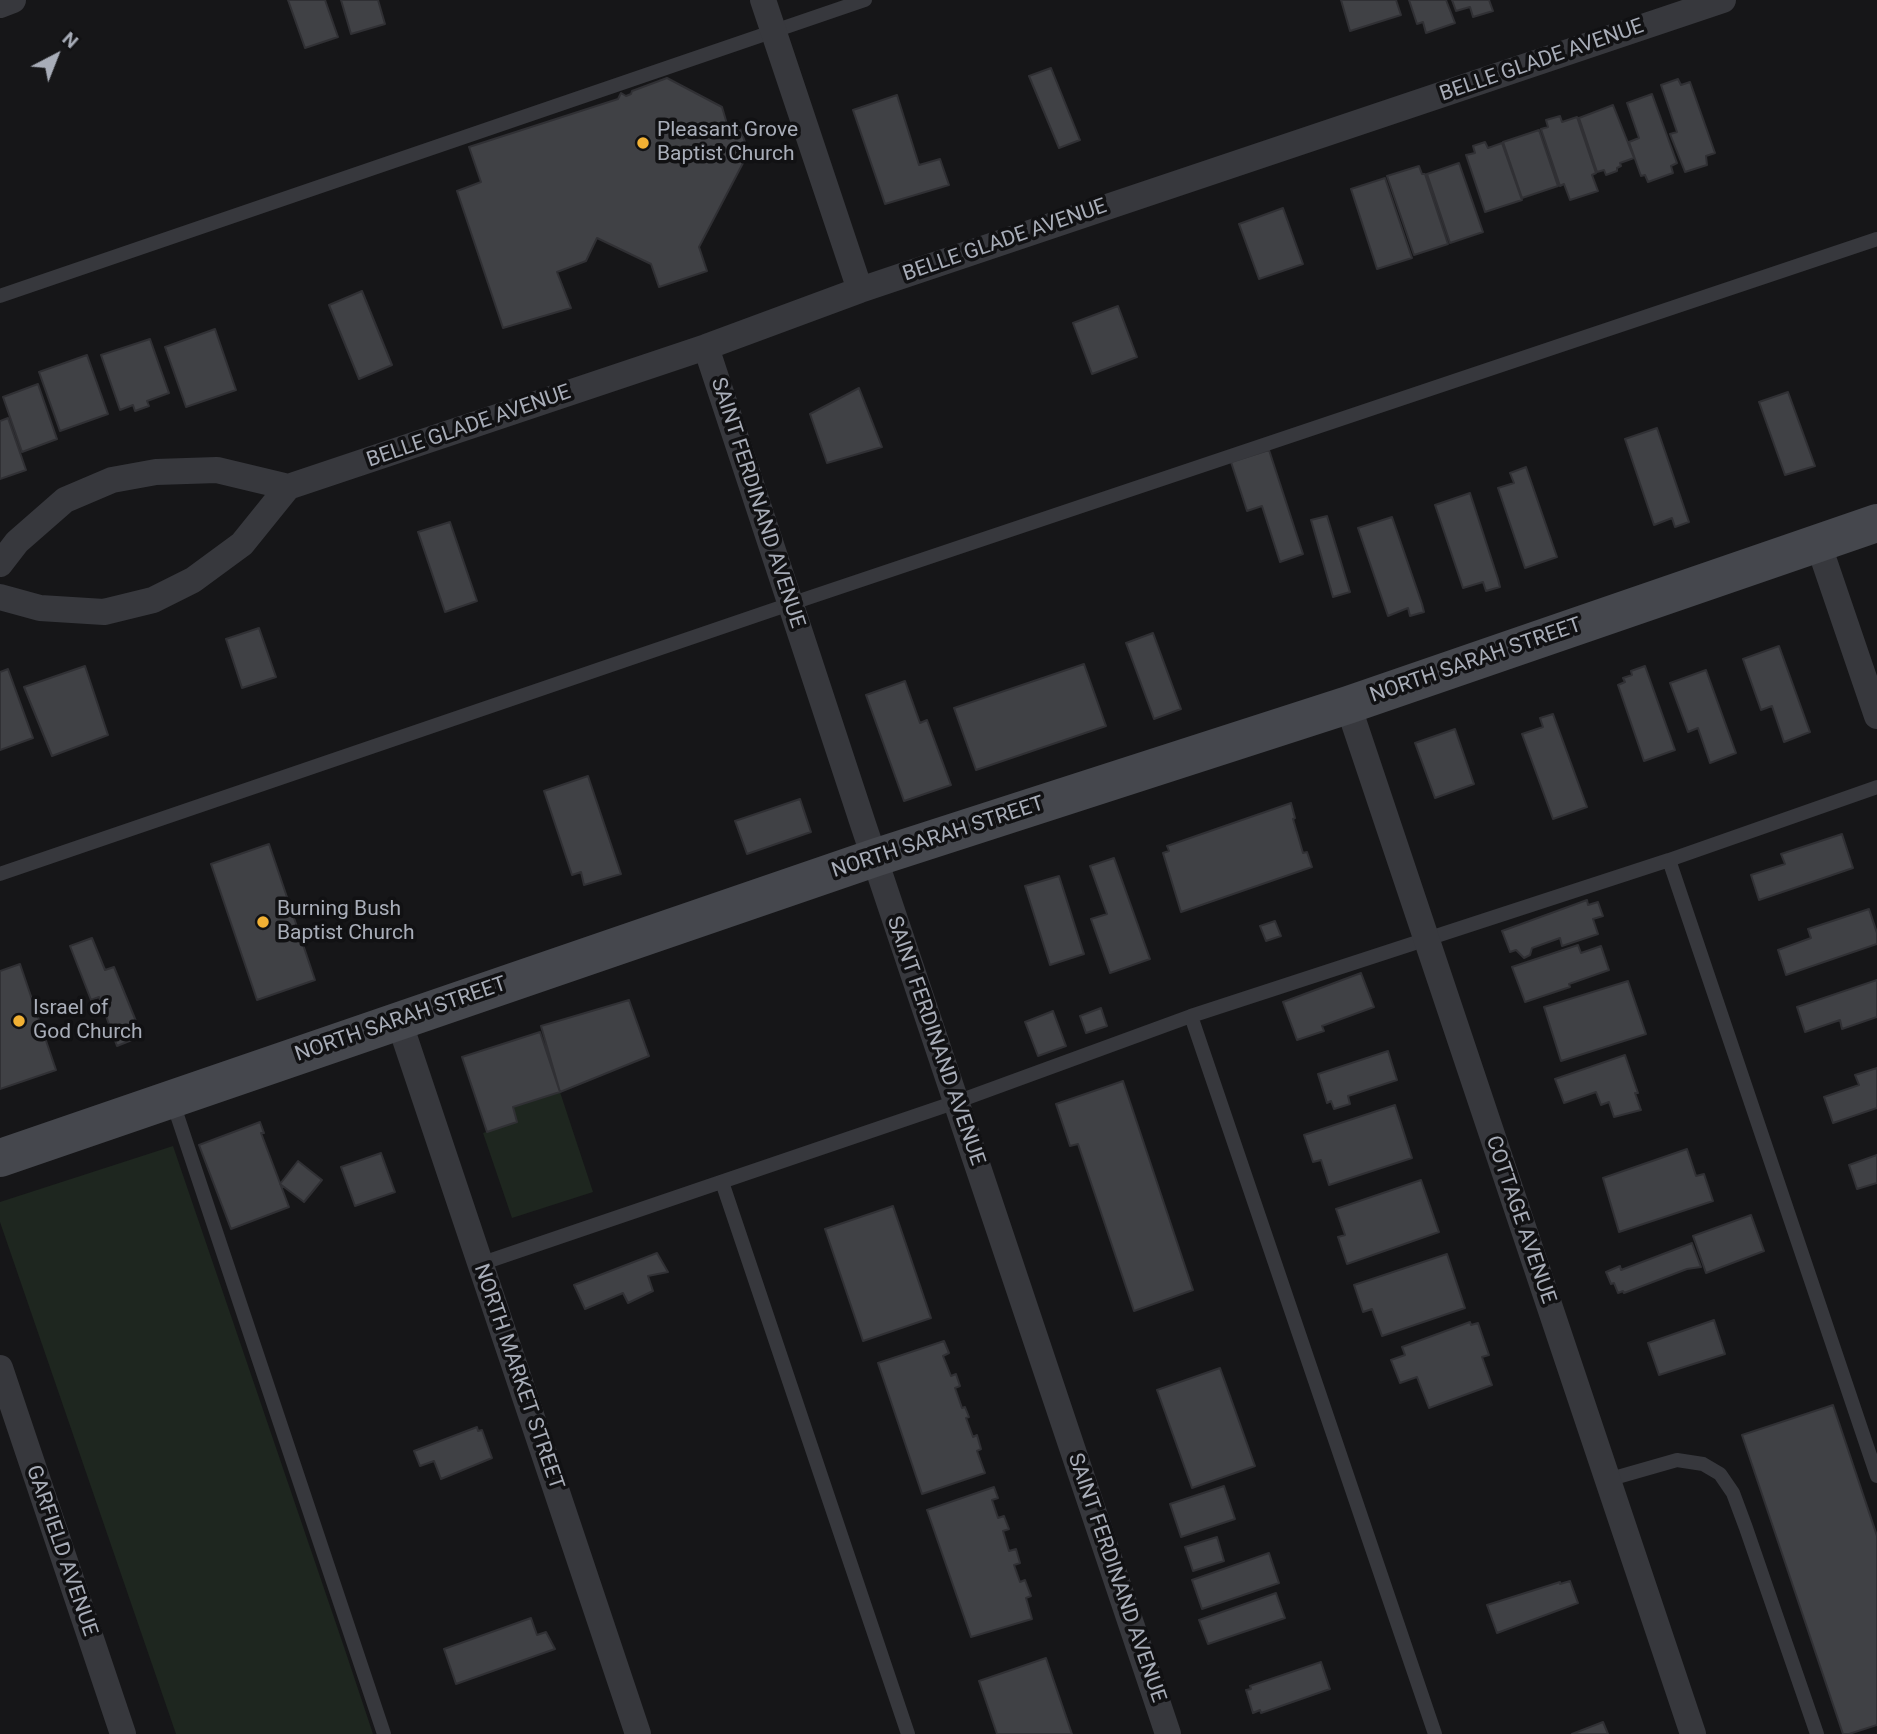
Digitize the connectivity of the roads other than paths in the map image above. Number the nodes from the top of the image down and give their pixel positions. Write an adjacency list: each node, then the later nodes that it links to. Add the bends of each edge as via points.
1 (13, 0): 5 (street)
2 (763, 0): 6 (street)
3 (865, 0): 6 (lane)
4 (1723, 0): 8 (street, BELLE GLADE AVENUE)
5 (0, 5)
6 (773, 31): 8 (street); 9 (lane)
7 (1877, 239): 16 (lane)
8 (860, 290): 10 (street, BELLE GLADE AVENUE)
9 (0, 296)
10 (706, 346): 11 (street, BELLE GLADE AVENUE); 16 (street, SAINT FERDINAND AVENUE)
11 (288, 487): 14 (street, via 217,470 156,472 112,480 65,500 17,542); 15 (street, via 242,544 193,580 153,600 104,612 40,608)
12 (1877, 523): 13 (street, NORTH SARAH STREET)
13 (1818, 543): 17 (street, NORTH SARAH STREET); 18 (street)
14 (0, 564)
15 (0, 597)
16 (790, 604): 20 (street, SAINT FERDINAND AVENUE); 22 (lane)
17 (1348, 705): 20 (street, NORTH SARAH STREET); 23 (street, COTTAGE AVENUE)
18 (1877, 716)
19 (1877, 787): 21 (lane)
20 (874, 858): 25 (street, NORTH SARAH STREET); 27 (street, SAINT FERDINAND AVENUE)
21 (1668, 860): 23 (lane); 33 (lane)
22 (0, 874)
23 (1425, 939): 24 (lane); 34 (street, COTTAGE AVENUE)
24 (1191, 1016): 27 (lane); 40 (lane)
25 (399, 1021): 26 (street, NORTH SARAH STREET); 30 (street, NORTH MARKET STREET)
26 (172, 1099): 28 (street, NORTH SARAH STREET); 36 (lane)
27 (956, 1102): 29 (lane); 39 (street, SAINT FERDINAND AVENUE)
28 (0, 1157)
29 (722, 1182): 30 (lane); 38 (lane)
30 (480, 1264): 37 (street, NORTH MARKET STREET)
31 (0, 1368): 32 (street, GARFIELD AVENUE)
32 (5, 1400): 35 (street, GARFIELD AVENUE)
33 (1877, 1476)
34 (1607, 1480): 41 (street, COTTAGE AVENUE); 42 (lane, via 1677,1460 1703,1464 1720,1474 1733,1493)
35 (123, 1734)
36 (384, 1734)
37 (638, 1734)
38 (908, 1734)
39 (1168, 1734)
40 (1435, 1734)
41 (1693, 1734)
42 (1818, 1734)

